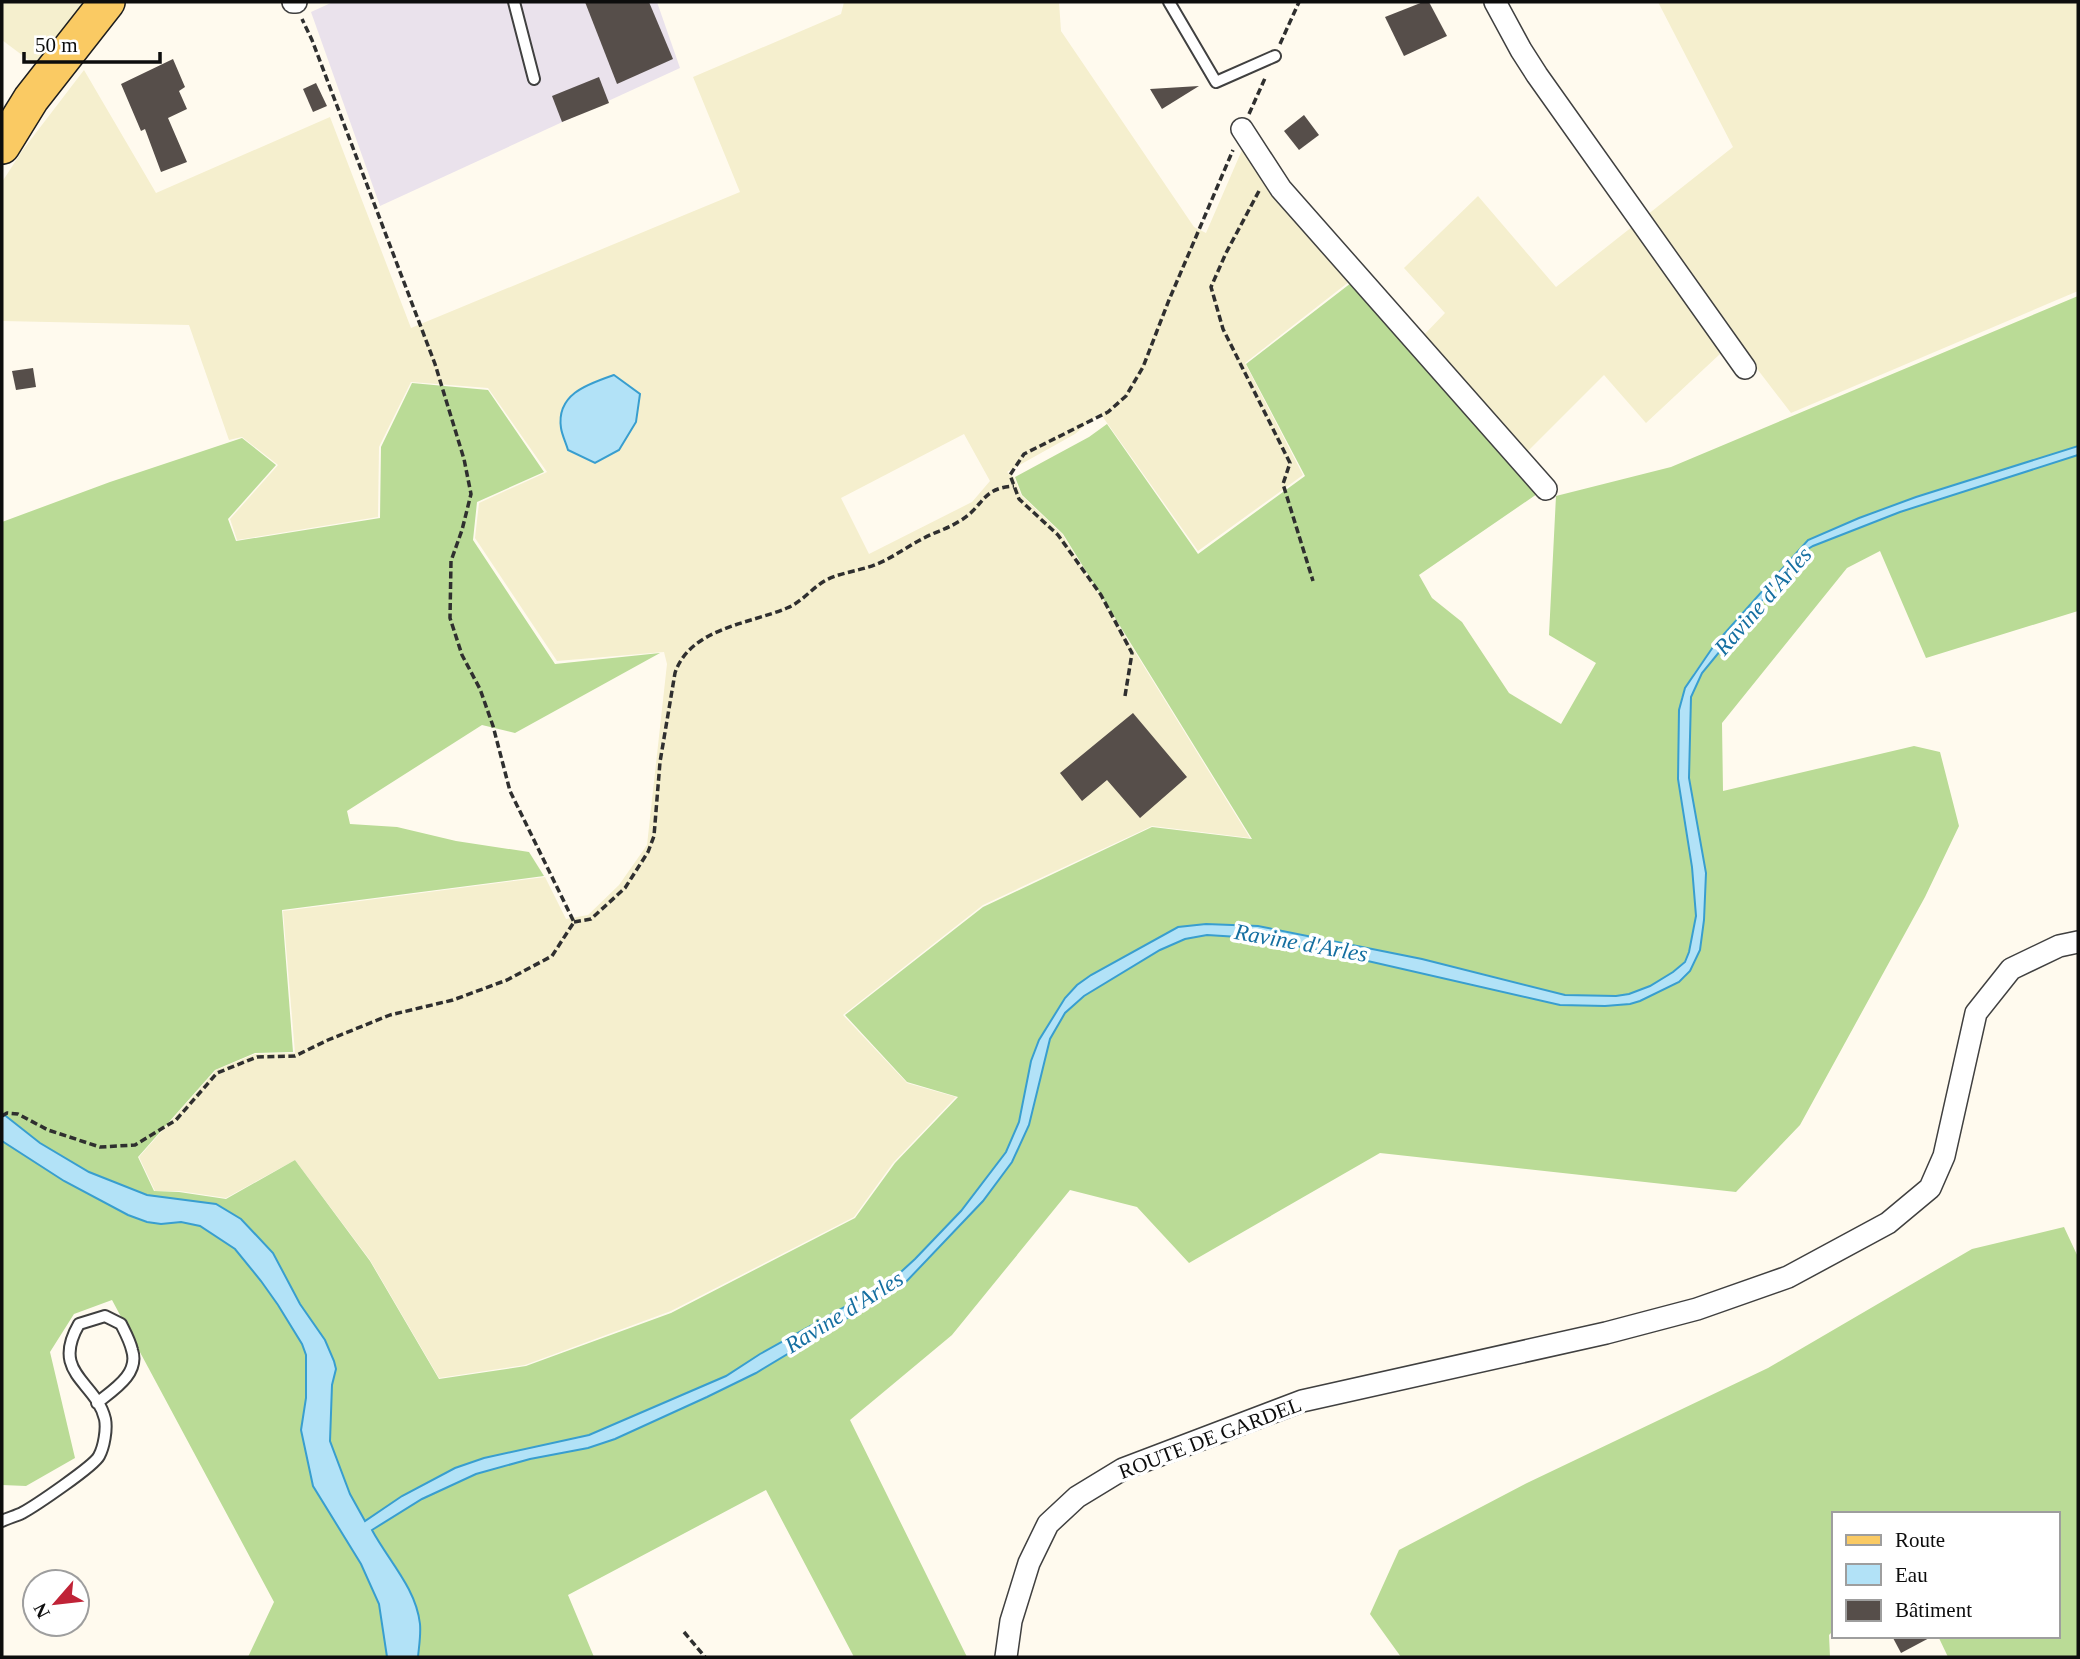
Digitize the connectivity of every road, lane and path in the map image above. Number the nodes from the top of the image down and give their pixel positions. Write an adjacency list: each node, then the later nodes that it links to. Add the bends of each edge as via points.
1 (107, 2): 10 (main road)
2 (294, 2): 17 (path, via 435,364 464,459 471,494 451,561 450,618 485,701 510,791)
3 (514, 2): 8 (lane)
4 (1169, 2): 7 (lane, via 1216,82)
5 (1299, 2): 7 (path)
6 (1495, 2): 12 (street, via 1537,75)
7 (1275, 56): 9 (path)
8 (534, 79)
9 (1242, 129): 11 (street); 13 (path, via 1143,367 1126,396 1108,412 1024,454 1010,475)
10 (2, 146)
11 (1266, 166): 14 (street, via 1295,206); 15 (path, via 1261,187 1211,287 1223,329 1290,463 1283,484)
12 (1745, 368)
13 (1014, 486): 16 (path, via 1019,499 1058,535 1101,595 1132,653); 17 (path, via 985,494 973,513 888,559 827,579 788,608 743,622 690,649 675,673 660,762 654,836 648,852 625,888 591,919)
14 (1546, 489)
15 (1313, 581)
16 (1125, 696)
17 (574, 922): 19 (path, via 552,956 507,980 453,1000 390,1015 295,1056 257,1057 217,1073 176,1120 135,1145 100,1147 48,1130 18,1114)
18 (2078, 942): 24 (street, ROUTE DE GARDEL, via 2011,969 1976,1013 1944,1156 1930,1188 1888,1223 1788,1277 1697,1309 1302,1401 1123,1469 1077,1497 1048,1524 1029,1563 1011,1621)
19 (2, 1116)
20 (97, 1403): 20 (lane, via 75,1374 70,1340 79,1324 105,1316 121,1324 134,1353 131,1373); 21 (lane, via 105,1420 99,1458 22,1513)
21 (2, 1521)
22 (684, 1632): 23 (path)
23 (705, 1657)
24 (1006, 1657)

